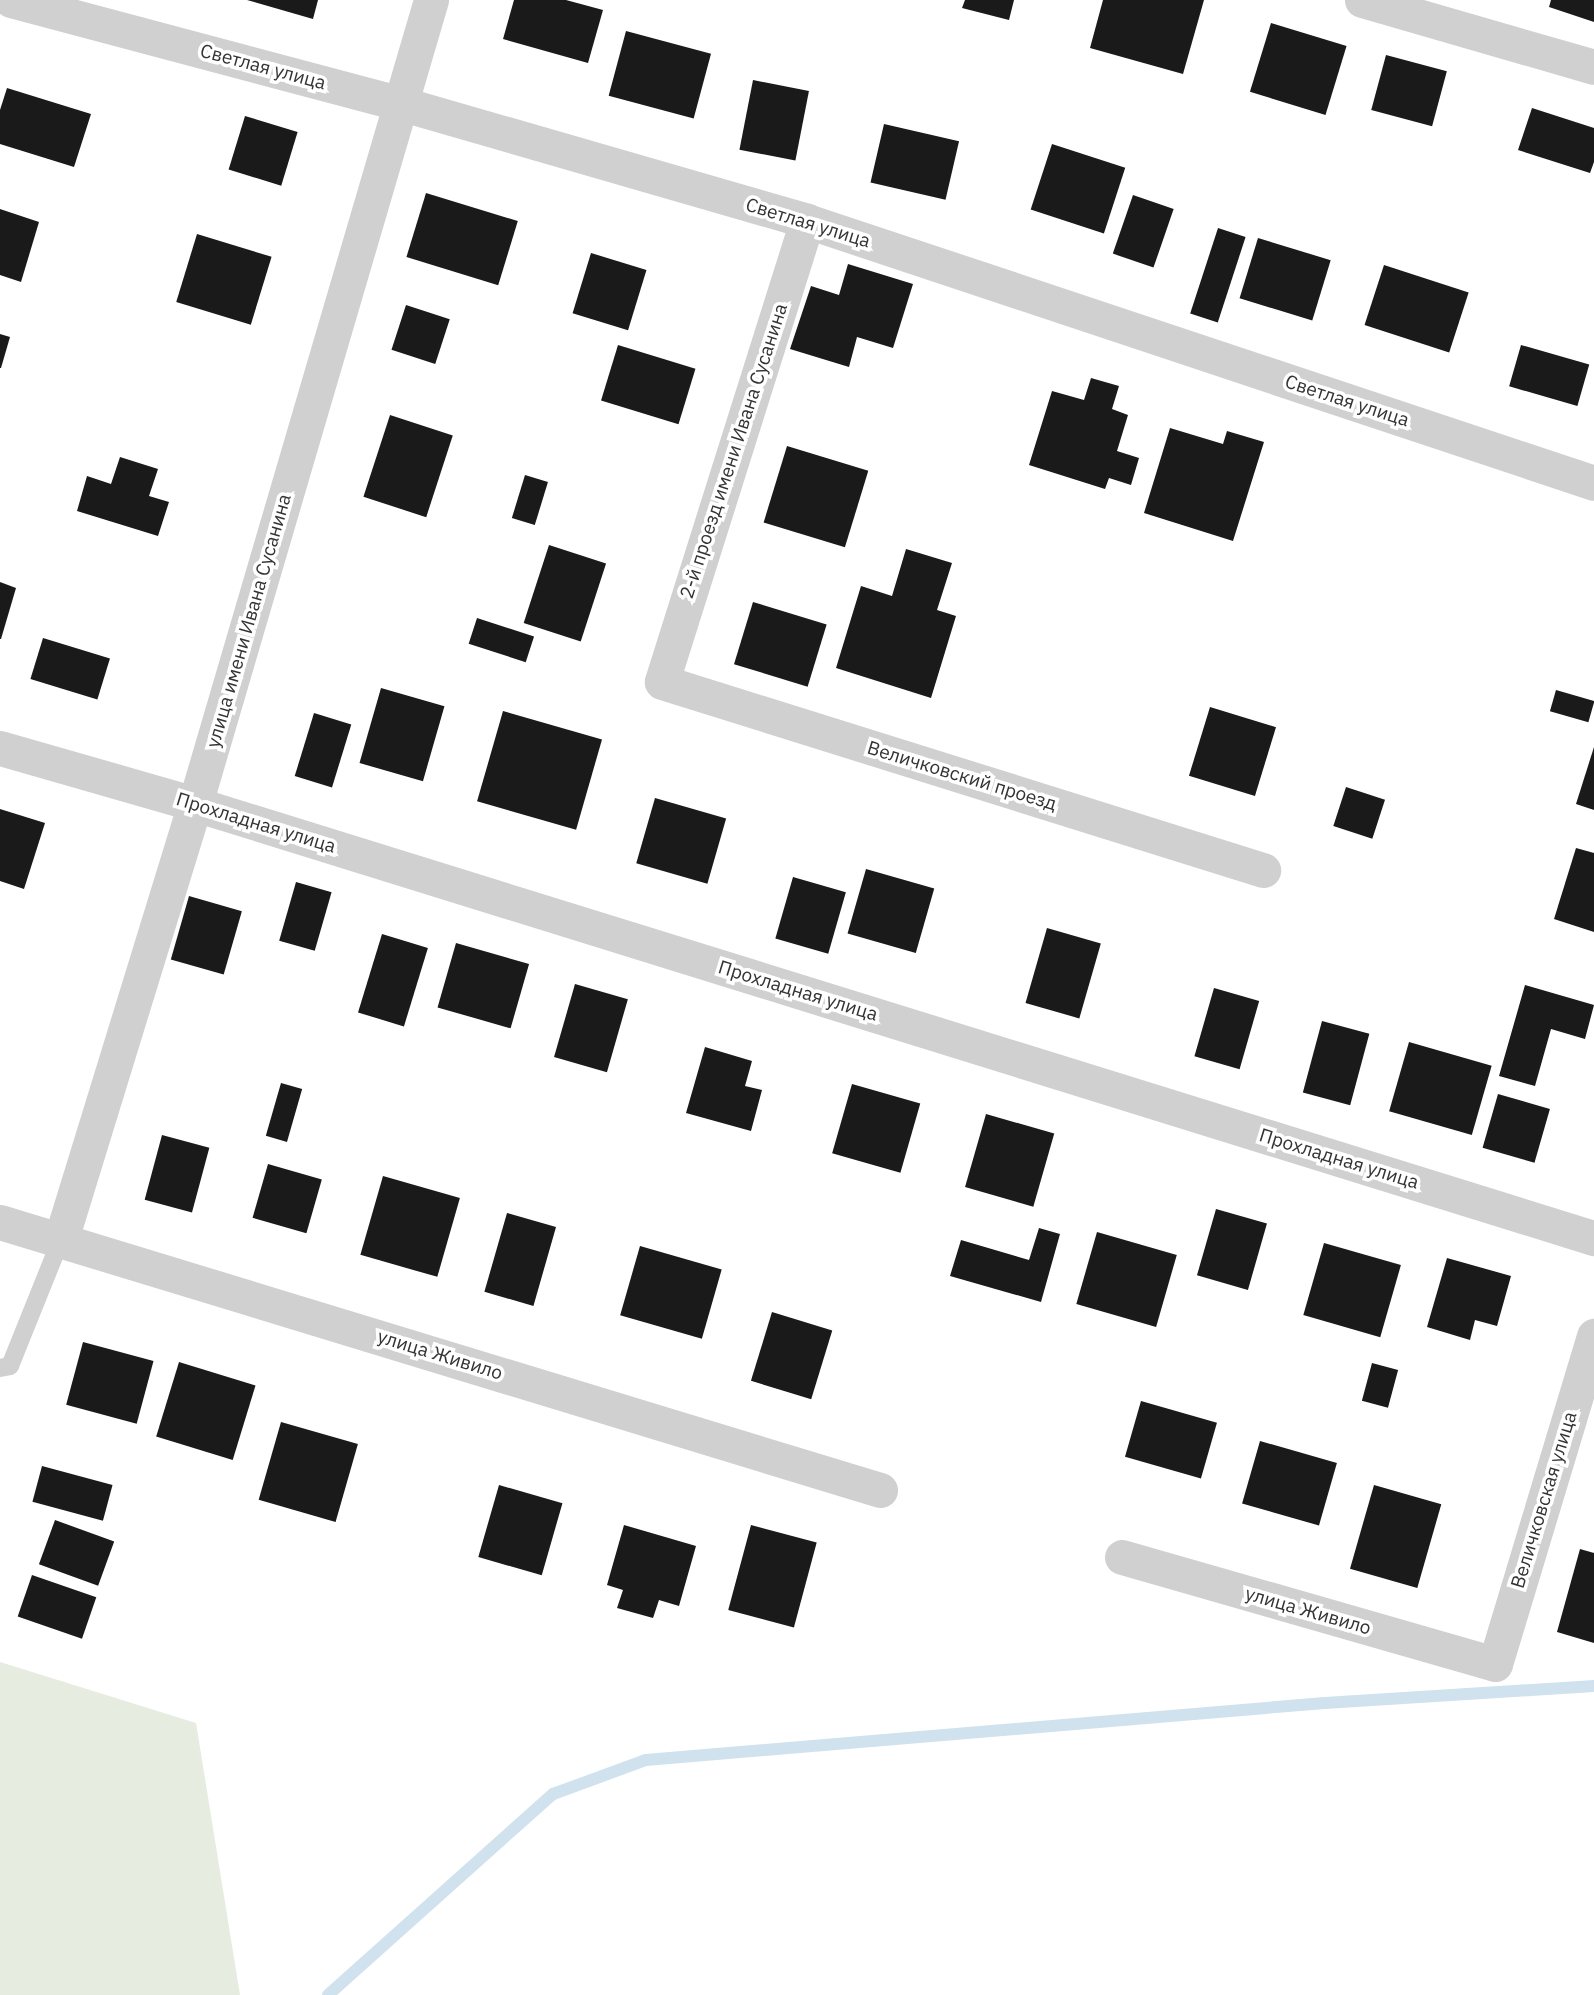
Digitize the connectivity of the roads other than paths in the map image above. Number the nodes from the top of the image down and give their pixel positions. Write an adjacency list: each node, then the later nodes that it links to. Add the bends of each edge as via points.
1 (11, 0): 5 (street, Светлая улица)
2 (431, 0): 5 (street, улица имени Ивана Сусанина)
3 (1362, 0): 4 (street)
4 (1594, 67)
5 (399, 103): 6 (street, Светлая улица); 10 (street, улица имени Ивана Сусанина)
6 (807, 221): 7 (street, Светлая улица); 8 (street, 2-й проезд имени Ивана Сусанина)
7 (1594, 483)
8 (662, 682): 11 (street, Величковский проезд)
9 (0, 748): 10 (street, Прохладная улица)
10 (195, 804): 13 (street, Прохладная улица); 14 (street, улица имени Ивана Сусанина)
11 (1263, 870)
12 (0, 1222): 14 (street, улица Живило)
13 (1594, 1238)
14 (61, 1239): 16 (lane, via 10,1366); 17 (street, улица Живило)
15 (1594, 1336): 19 (street, Величковская улица)
16 (0, 1368)
17 (880, 1490)
18 (1122, 1557): 19 (street, улица Живило)
19 (1495, 1664)

